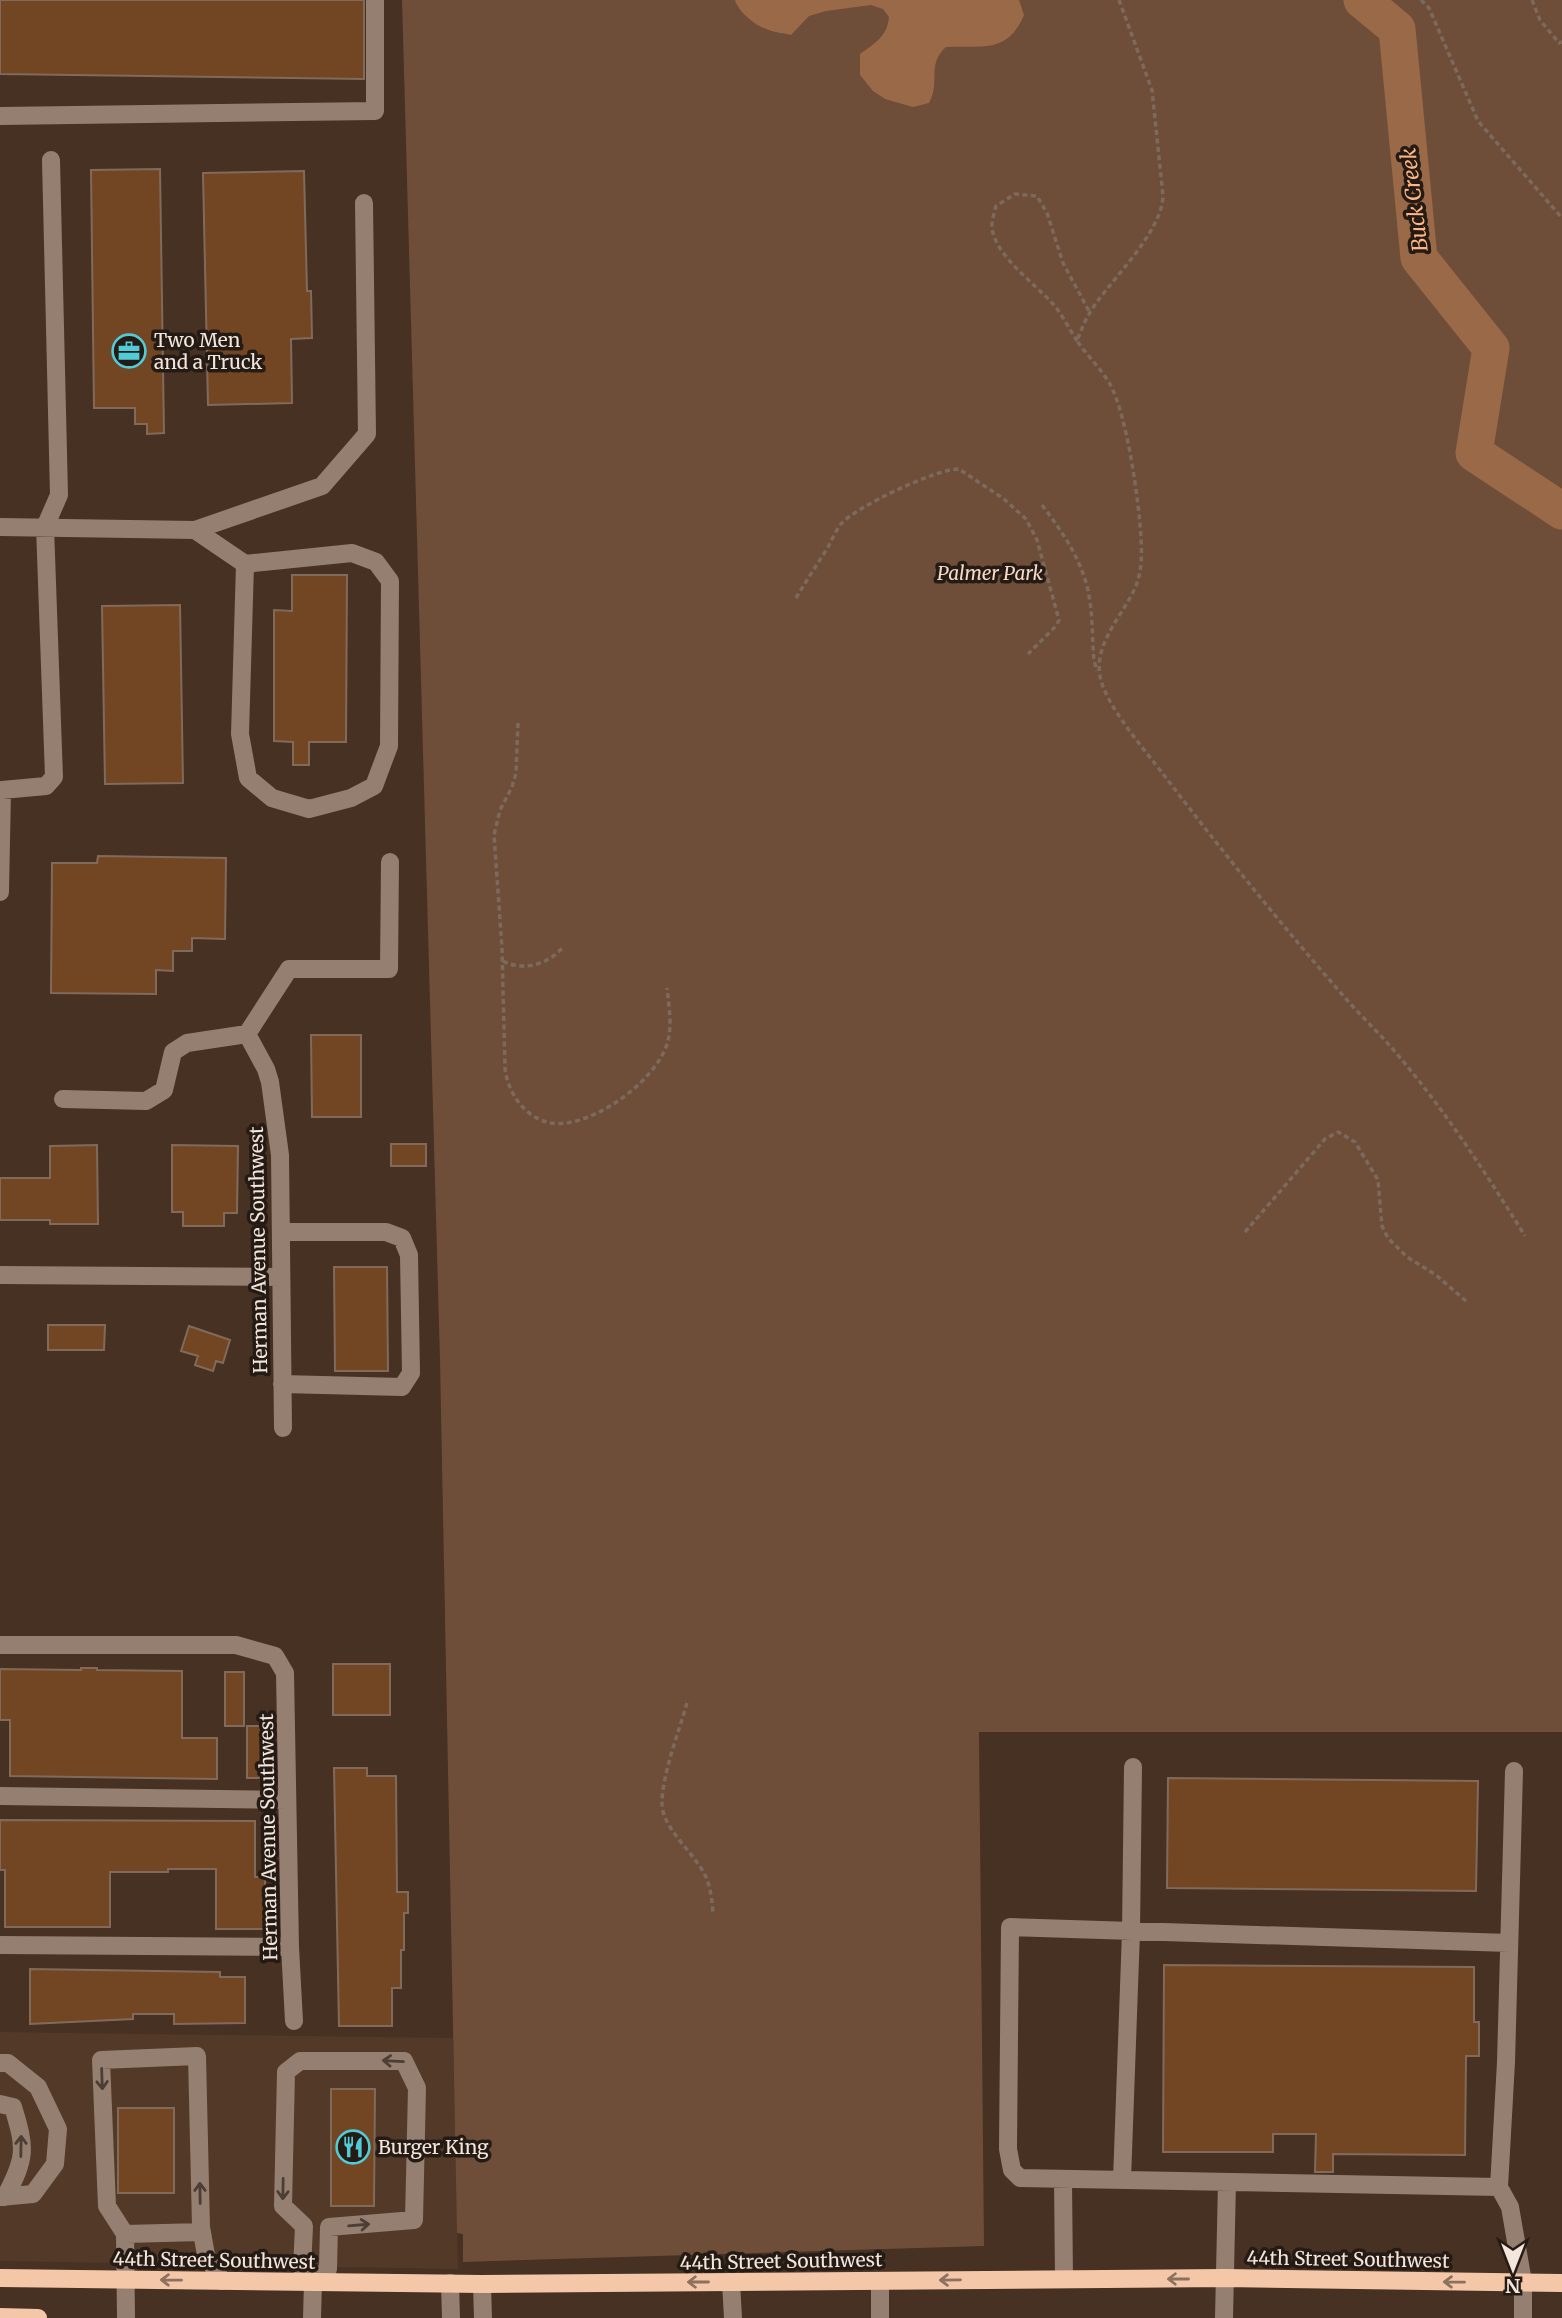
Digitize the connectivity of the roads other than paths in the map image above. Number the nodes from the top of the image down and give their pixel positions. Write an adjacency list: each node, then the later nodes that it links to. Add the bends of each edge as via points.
1 (375, 0): 2 (street, via 375,111)
2 (0, 116)
3 (51, 160): 6 (street, via 59,495)
4 (364, 203): 7 (street, via 367,434 322,486)
5 (0, 527): 6 (street)
6 (45, 527): 7 (street); 9 (street, via 54,777 46,786)
7 (195, 530): 8 (street)
8 (246, 565): 8 (street, via 240,734 248,778 272,798 309,809 351,798 374,786 388,746 390,581 376,562 352,553)
9 (1, 786): 11 (street)
10 (390, 862): 12 (street, via 389,969 289,969)
11 (0, 892)
12 (247, 1034): 13 (street, via 187,1042 173,1052 164,1090 146,1101); 14 (street, Herman Avenue Southwest, via 267,1069 275,1106)
13 (63, 1099)
14 (281, 1232): 16 (street, Herman Avenue Southwest); 17 (street, via 386,1233 402,1238 409,1255 411,1373 402,1387)
15 (0, 1275): 16 (street)
16 (281, 1277): 17 (street, Herman Avenue Southwest)
17 (282, 1384): 18 (street, Herman Avenue Southwest)
18 (283, 1428)
19 (0, 1645): 23 (street, Herman Avenue Southwest, via 236,1645 275,1656 285,1673)
20 (1133, 1767): 24 (street)
21 (1514, 1771): 25 (street)
22 (0, 1796): 23 (street)
23 (287, 1800): 27 (street, Herman Avenue Southwest)
24 (1131, 1932): 25 (street); 31 (street, via 1010,1927 1008,2149 1012,2170 1020,2178); 32 (street)
25 (1509, 1943): 34 (street)
26 (0, 1945): 27 (street)
27 (290, 1947): 28 (street, Herman Avenue Southwest)
28 (294, 2021)
29 (0, 2063): 35 (street, via 8,2063 38,2087 58,2129 55,2164 33,2194)
30 (0, 2104): 35 (street, one-way to 30, via 20,2170 23,2139 13,2107)
31 (1063, 2179): 32 (street); 42 (street)
32 (1122, 2180): 33 (street)
33 (1227, 2182): 34 (street); 41 (street)
34 (1499, 2187): 48 (street, via 1510,2207)
35 (3, 2197)
36 (304, 2225): 37 (street); 37 (street, one-way to 36, via 414,2220 417,2088 404,2061 300,2060 286,2073 283,2206); 46 (street, via 302,2269)
37 (329, 2227): 46 (street, via 328,2269)
38 (202, 2232): 39 (street); 39 (street, one-way to 39, via 197,2056 101,2060 107,2206); 44 (street, via 206,2255)
39 (125, 2234): 43 (street)
40 (0, 2278): 43 (main road, 44th Street Southwest)
41 (1224, 2278): 42 (main road, 44th Street Southwest, one-way to 42); 48 (main road, 44th Street Southwest, one-way to 41); 60 (street)
42 (1064, 2279): 45 (main road, 44th Street Southwest, one-way to 45)
43 (126, 2280): 44 (main road, 44th Street Southwest, one-way to 43); 54 (street)
44 (222, 2281): 46 (main road, 44th Street Southwest)
45 (880, 2281): 47 (main road, 44th Street Southwest); 59 (street)
46 (313, 2282): 49 (main road, 44th Street Southwest); 55 (street)
47 (731, 2282): 51 (main road, 44th Street Southwest, one-way to 51); 58 (street)
48 (1522, 2282): 50 (main road, 44th Street Southwest); 61 (street)
49 (450, 2283): 51 (main road, 44th Street Southwest); 56 (street)
50 (1562, 2283)
51 (482, 2284): 57 (street)
52 (0, 2317): 53 (main road)
53 (38, 2318)
54 (126, 2318)
55 (312, 2318)
56 (451, 2318)
57 (483, 2318)
58 (733, 2318)
59 (880, 2318)
60 (1224, 2318)
61 (1523, 2318)

